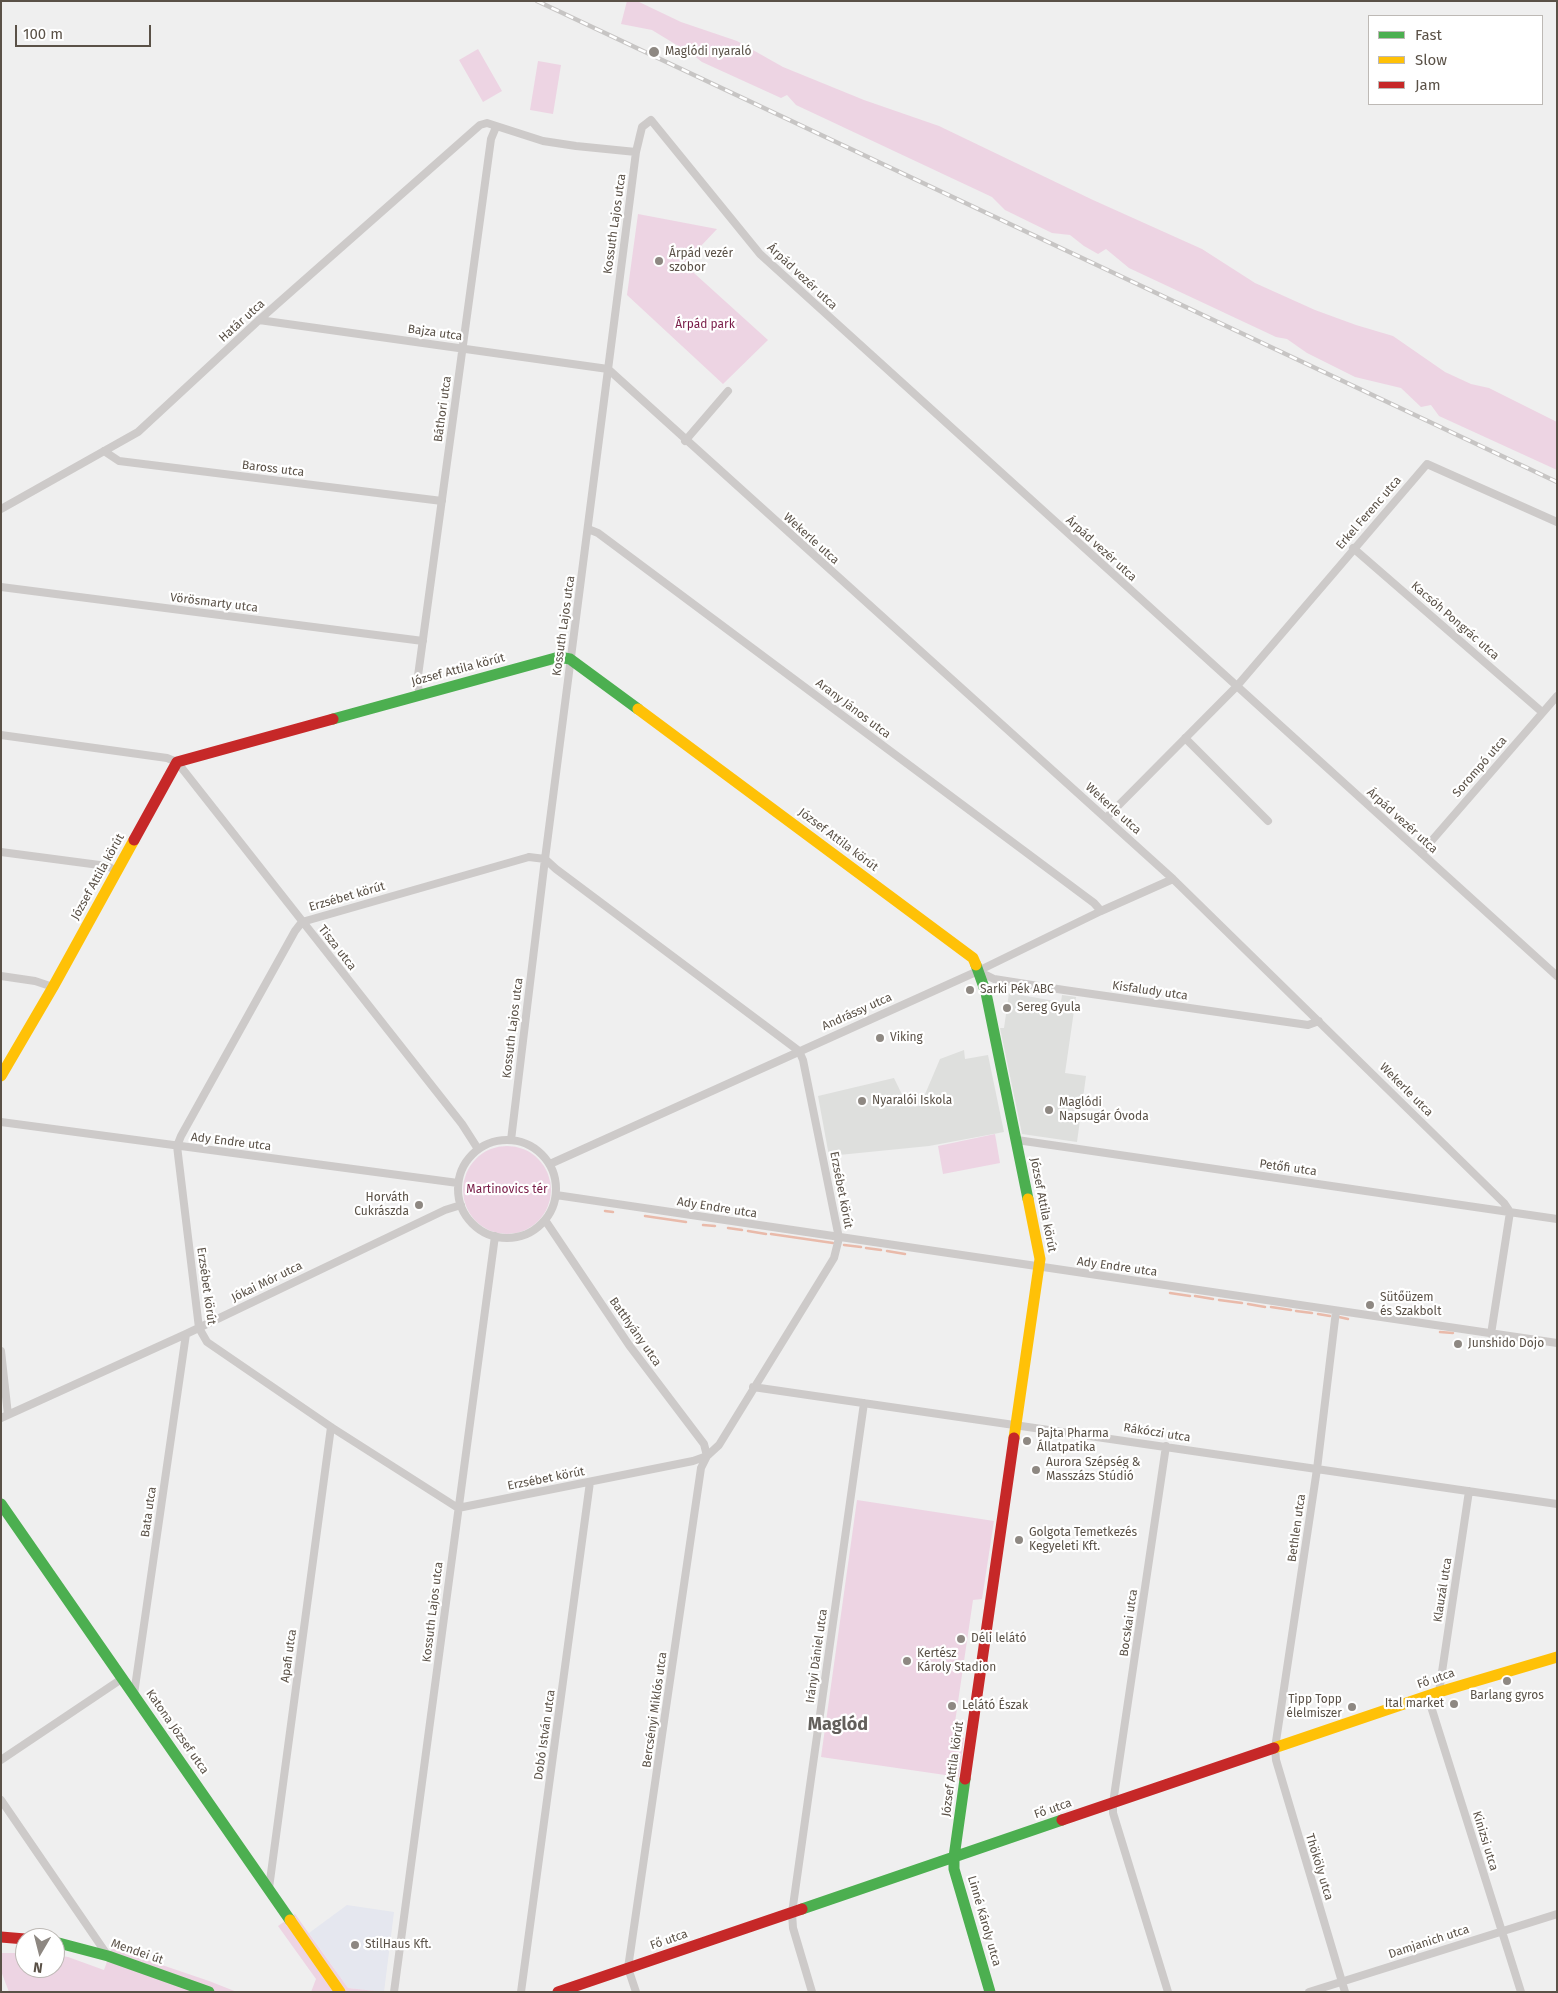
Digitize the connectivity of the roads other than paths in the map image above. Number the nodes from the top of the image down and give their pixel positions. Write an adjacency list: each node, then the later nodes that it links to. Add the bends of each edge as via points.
1 (651, 120): 3 (street, Kossuth Lajos utca, via 642,127); 18 (street, Árpád vezér utca, via 760,254)
2 (496, 127): 3 (street, via 543,141); 4 (street, Határ utca, via 480,125); 5 (street, Báthori utca, via 491,139)
3 (636, 152): 6 (street, Kossuth Lajos utca)
4 (259, 320): 5 (street, Bajza utca); 9 (street, Határ utca, via 138,432)
5 (463, 348): 6 (street, Bajza utca); 10 (street, Báthori utca)
6 (608, 369): 8 (street, Wekerle utca); 13 (street, Kossuth Lajos utca)
7 (728, 391): 8 (street)
8 (685, 440): 25 (street, Wekerle utca)
9 (104, 451): 10 (street, Baross utca, via 119,461); 11 (street, Határ utca)
10 (442, 501): 16 (street, Báthori utca)
11 (1, 509)
12 (1557, 522): 14 (street, Erkel Ferenc utca, via 1426,464)
13 (588, 529): 17 (street, Kossuth Lajos utca); 32 (street, Arany János utca, via 598,533)
14 (1353, 548): 18 (street, Erkel Ferenc utca); 21 (street, Kacsóh Pongrác utca)
15 (1, 586): 16 (street, Vörösmarty utca)
16 (423, 642): 19 (street, Báthori utca, via 417,682)
17 (570, 659): 19 (street, József Attila körút, via 559,656); 29 (street, Kossuth Lajos utca); 34 (street, József Attila körút, via 973,958)
18 (1237, 686): 23 (street, Erkel Ferenc utca); 28 (street, Árpád vezér utca)
19 (420, 694): 24 (street, József Attila körút)
20 (1557, 696): 21 (street, Sorompó utca)
21 (1542, 712): 28 (street, Sorompó utca)
22 (1, 735): 24 (street, via 168,758)
23 (1185, 738): 25 (street, Erkel Ferenc utca); 26 (street)
24 (177, 762): 30 (street, József Attila körút); 33 (street, Tisza utca)
25 (1106, 818): 31 (street, Wekerle utca)
26 (1268, 821)
27 (1, 852): 30 (street, via 107,866)
28 (1421, 853): 36 (street, Árpád vezér utca)
29 (545, 859): 33 (street, Erzsébet körút, via 529,857); 39 (street); 42 (street, Kossuth Lajos utca)
30 (117, 871): 37 (street, József Attila körút)
31 (1173, 879): 32 (street, Andrássy utca); 38 (street, Wekerle utca)
32 (1101, 911): 34 (street, Andrássy utca)
33 (302, 922): 44 (street, Erzsébet körút); 45 (street, Tisza utca, via 462,1124)
34 (978, 971): 38 (street, Kisfaludy utca, via 994,979 1064,990 1308,1025); 39 (street, Andrássy utca); 43 (street, József Attila körút, via 986,993)
35 (1, 976): 37 (street)
36 (1557, 976)
37 (53, 987): 40 (street, József Attila körút)
38 (1319, 1021): 50 (street, Wekerle utca)
39 (799, 1051): 46 (street, Andrássy utca); 54 (street, Erzsébet körút)
40 (1, 1076)
41 (1, 1122): 44 (street, Ady Endre utca)
42 (511, 1140): 45 (street, via 490,1143); 46 (street, via 540,1152)
43 (1017, 1140): 50 (street, Petőfi utca); 55 (street, József Attila körút)
44 (177, 1146): 47 (street, Ady Endre utca); 57 (street, Erzsébet körút)
45 (478, 1149): 47 (street, via 465,1164)
46 (550, 1164): 48 (street)
47 (458, 1183): 49 (street)
48 (556, 1196): 52 (street); 54 (street, Ady Endre utca)
49 (461, 1205): 53 (street, via 480,1230); 57 (street, Jókai Mór utca, via 444,1210)
50 (1510, 1212): 51 (street, Petőfi utca); 59 (street)
51 (1557, 1219)
52 (545, 1220): 53 (street, via 522,1236); 68 (street, Batthyány utca, via 629,1345 704,1444)
53 (494, 1236): 74 (street, Kossuth Lajos utca)
54 (839, 1238): 55 (street, Ady Endre utca); 62 (street, Erzsébet körút, via 834,1258)
55 (1040, 1267): 56 (street, Ady Endre utca); 65 (street, József Attila körút)
56 (1336, 1311): 59 (street, Ady Endre utca); 69 (street, Bethlen utca)
57 (199, 1328): 58 (street, Jókai Mór utca); 66 (street, Erzsébet körút, via 207,1342)
58 (186, 1334): 64 (street, Jókai Mór utca); 77 (street, Bata utca)
59 (1491, 1334): 60 (street, Ady Endre utca)
60 (1557, 1343)
61 (1, 1351): 64 (street)
62 (754, 1387): 63 (street, Rákóczi utca); 68 (street, Erzsébet körút, via 719,1445)
63 (864, 1403): 65 (street, Rákóczi utca); 85 (street, Irányi Dániel utca)
64 (5, 1417)
65 (1017, 1425): 67 (street, Rákóczi utca); 83 (street, József Attila körút)
66 (331, 1427): 74 (street, Erzsébet körút); 84 (street, Apafi utca)
67 (1166, 1446): 69 (street, Rákóczi utca); 82 (street, Bocskai utca)
68 (707, 1456): 70 (street, Erzsébet körút); 92 (street, Bercsényi Miklós utca, via 701,1468)
69 (1316, 1469): 71 (street, Rákóczi utca); 79 (street, Bethlen utca)
70 (590, 1482): 74 (street, Erzsébet körút); 99 (street, Dobó István utca)
71 (1469, 1491): 73 (street, Rákóczi utca); 78 (street, Klauzál utca)
72 (1, 1504): 76 (street, Katona József utca)
73 (1557, 1504)
74 (458, 1508): 95 (street, Kossuth Lajos utca)
75 (1557, 1656): 78 (street, Fő utca)
76 (123, 1678): 77 (street, Katona József utca); 80 (street)
77 (134, 1694): 84 (street, Katona József utca)
78 (1433, 1694): 79 (street, Fő utca); 87 (street, Kinizsi utca)
79 (1275, 1748): 82 (street, Fő utca); 94 (street, Thököly utca)
80 (1, 1760)
81 (1, 1800): 91 (street)
82 (1113, 1803): 83 (street, Fő utca); 104 (street, Bocskai utca, via 1113,1813)
83 (954, 1857): 85 (street, Fő utca); 103 (street, Linné Károly utca, via 954,1869)
84 (269, 1888): 93 (street, Katona József utca)
85 (792, 1913): 92 (street, Fő utca); 102 (street, Irányi Dániel utca, via 793,1928)
86 (1557, 1914): 87 (street, Damjanich utca)
87 (1502, 1931): 94 (street, Damjanich utca); 107 (street, Kinizsi utca)
88 (1, 1938): 89 (street)
89 (15, 1938)
90 (65, 1945): 91 (street, Mendei út)
91 (108, 1956): 96 (street, Mendei út)
92 (628, 1968): 100 (street, Fő utca); 101 (street)
93 (329, 1976): 97 (street, Katona József utca); 98 (street, Katona József utca)
94 (1342, 1981): 105 (street, Damjanich utca); 106 (street, Thököly utca)
95 (394, 1991)
96 (209, 1992)
97 (333, 1992)
98 (340, 1992)
99 (522, 1992)
100 (558, 1992)
101 (636, 1992)
102 (812, 1992)
103 (990, 1992)
104 (1168, 1992)
105 (1309, 1992)
106 (1345, 1992)
107 (1521, 1992)

